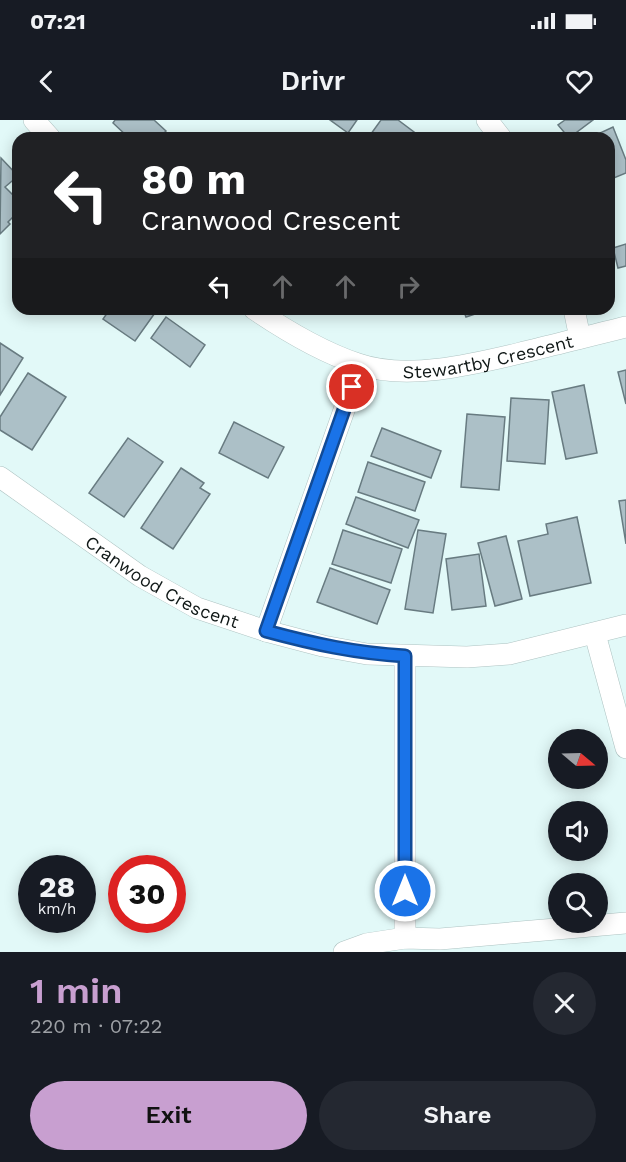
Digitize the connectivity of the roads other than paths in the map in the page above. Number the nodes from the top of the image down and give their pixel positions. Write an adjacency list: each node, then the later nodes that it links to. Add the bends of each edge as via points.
1 (34, 120): 3 (street)
2 (487, 120): 4 (street)
3 (45, 132)
4 (496, 132)
5 (265, 315): 9 (street, Stewartby Crescent)
6 (575, 315): 8 (street)
7 (626, 327): 8 (street, Stewartby Crescent)
8 (580, 338): 9 (street, Stewartby Crescent, via 479,363 426,371)
9 (360, 365): 12 (street)
10 (0, 477): 12 (street, Cranwood Crescent, via 140,576 197,608)
11 (626, 625): 13 (street, Cranwood Crescent)
12 (266, 631): 14 (street, Cranwood Crescent, via 367,654)
13 (595, 634): 14 (street, Cranwood Crescent, via 509,654); 15 (street)
14 (405, 656): 17 (street)
15 (626, 748)
16 (626, 923): 17 (street, via 440,939)
17 (405, 938): 18 (street)
18 (344, 952)

